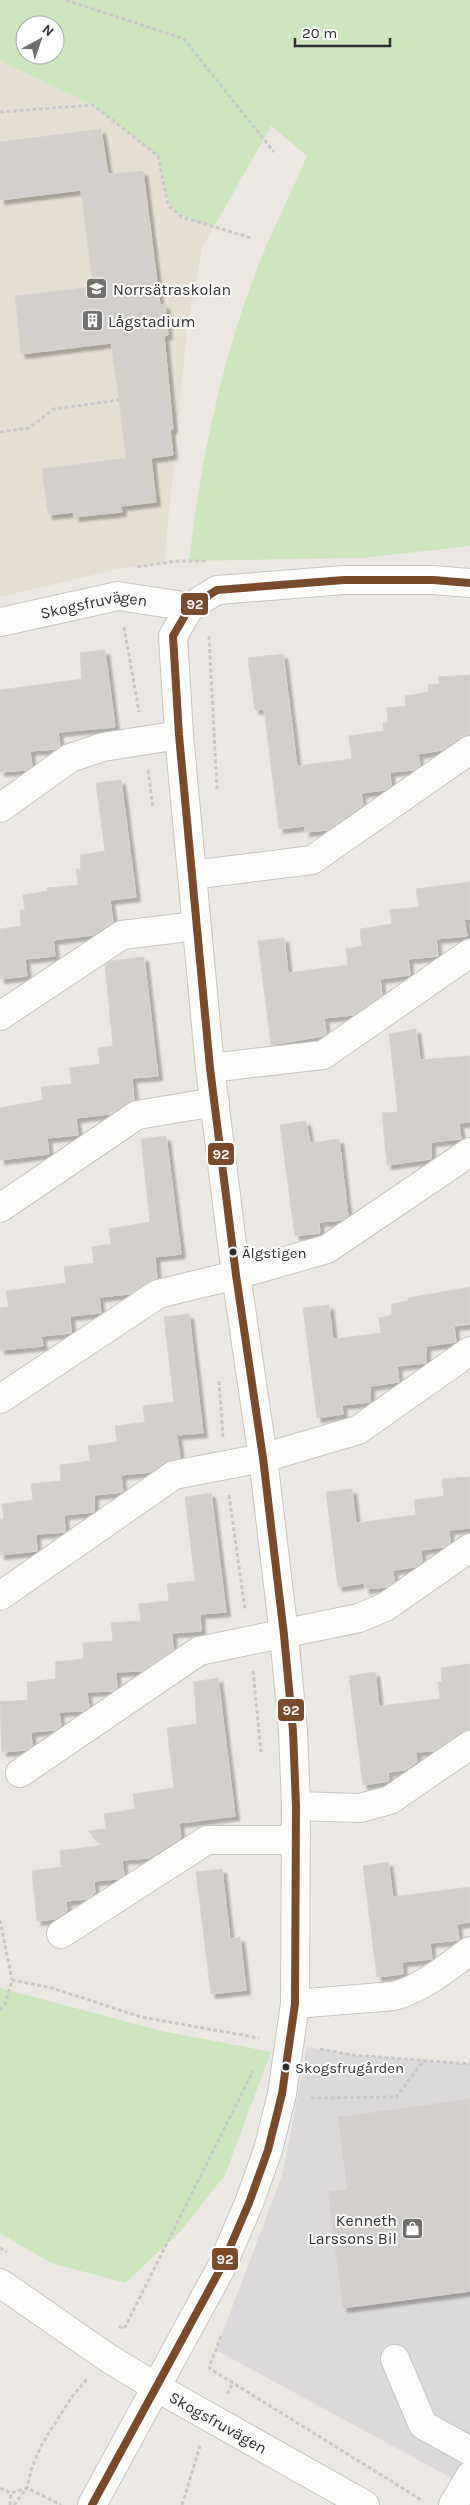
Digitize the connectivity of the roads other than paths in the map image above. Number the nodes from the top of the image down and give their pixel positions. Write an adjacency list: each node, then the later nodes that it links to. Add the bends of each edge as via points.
1 (470, 583): 2 (street, via 344,580 248,586 217,590)
2 (190, 607): 3 (street, Skogsfruvägen, via 118,596); 4 (street, via 173,636)
3 (0, 622)
4 (179, 735): 6 (street, via 103,747 70,758); 7 (street)
5 (470, 750): 7 (street, via 312,860)
6 (0, 808)
7 (192, 874): 8 (street)
8 (196, 926): 10 (street, via 122,935); 11 (street)
9 (470, 953): 11 (street, via 323,1055)
10 (0, 1016)
11 (210, 1068): 12 (street)
12 (215, 1102): 14 (street, via 137,1114); 15 (street)
13 (470, 1152): 15 (street, via 327,1249)
14 (0, 1208)
15 (236, 1275): 17 (street, via 158,1294); 18 (street)
16 (470, 1351): 18 (street, via 358,1430)
17 (0, 1399)
18 (263, 1458): 20 (street, via 174,1475); 21 (street)
19 (470, 1548): 21 (street, via 385,1607 359,1618)
20 (0, 1596)
21 (284, 1634): 23 (street, via 199,1651); 24 (street)
22 (470, 1745): 24 (street, via 390,1800 360,1808)
23 (20, 1773)
24 (296, 1806): 25 (street)
25 (296, 1840): 26 (street, via 207,1840); 28 (street)
26 (60, 1934)
27 (470, 1951): 28 (street, via 423,1984 394,1996)
28 (294, 2004): 31 (street, via 282,2094 268,2150 249,2203 221,2268)
29 (0, 2283): 31 (street, Skogsfruvägen)
30 (395, 2359): 32 (street, via 423,2425)
31 (156, 2387): 34 (street); 35 (street, Skogsfruvägen)
32 (470, 2451)
33 (470, 2476): 36 (street)
34 (92, 2505)
35 (365, 2505)
36 (454, 2505)

